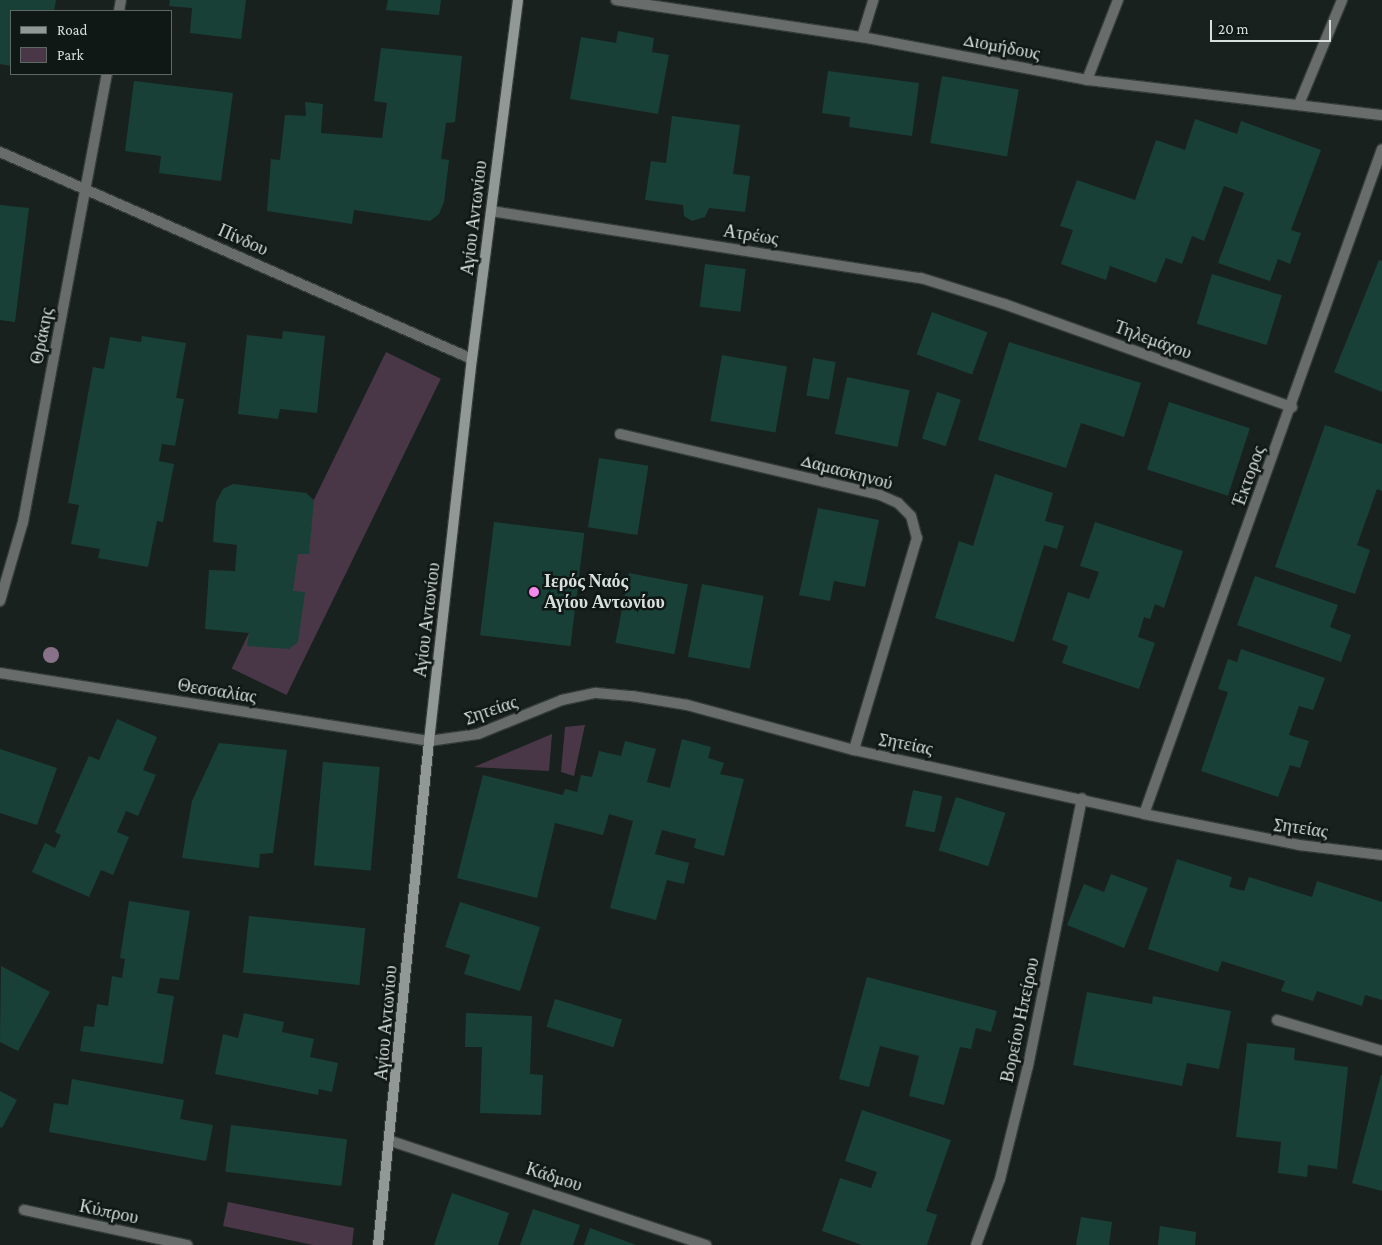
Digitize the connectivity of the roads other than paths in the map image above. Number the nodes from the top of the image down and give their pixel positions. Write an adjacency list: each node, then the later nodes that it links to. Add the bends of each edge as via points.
1 (518, 0): 14 (street, Αγίου Αντωνίου)
2 (616, 0): 6 (street, Διομήδους)
3 (873, 0): 6 (street)
4 (1118, 0): 8 (street)
5 (1342, 0): 9 (street)
6 (862, 37): 8 (street, Διομήδους)
7 (107, 75): 13 (street, Θράκης)
8 (1088, 80): 9 (street, Διομήδους)
9 (1299, 104): 10 (street, Διομήδους)
10 (1382, 115)
11 (1382, 149): 17 (street, Έκτορος)
12 (0, 152): 13 (street, Πίνδου)
13 (86, 188): 16 (street, Πίνδου); 19 (street, Θράκης, via 24,522)
14 (491, 211): 15 (street, Ατρέως, via 921,278); 16 (street, Αγίου Αντωνίου)
15 (1004, 304): 17 (street, Τηλεμάχου)
16 (472, 360): 21 (street, Αγίου Αντωνίου)
17 (1292, 407): 24 (street, Έκτορος)
18 (620, 434): 22 (street, Δαμασκηνού, via 880,496 898,503 911,516 918,538)
19 (0, 601)
20 (0, 673): 21 (street, Θεσσαλίας)
21 (429, 741): 22 (street, Σητείας, via 478,734 562,700 596,693 687,705); 28 (street, Αγίου Αντωνίου)
22 (854, 750): 23 (street, Σητείας)
23 (1082, 798): 24 (street, Σητείας); 33 (street, Βορείου Ηπείρου, via 1028,1066 1000,1179)
24 (1144, 814): 25 (street, Σητείας, via 1299,845)
25 (1382, 855)
26 (1277, 1020): 27 (street)
27 (1382, 1051)
28 (391, 1141): 31 (street, Αγίου Αντωνίου); 32 (street, Κάδμου)
29 (24, 1210): 30 (street, Κύπρου)
30 (187, 1245)
31 (378, 1245)
32 (706, 1245)
33 (976, 1245)

